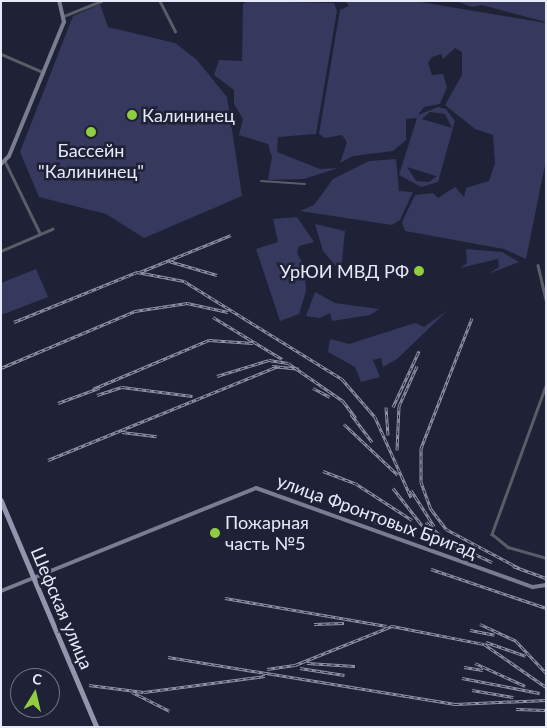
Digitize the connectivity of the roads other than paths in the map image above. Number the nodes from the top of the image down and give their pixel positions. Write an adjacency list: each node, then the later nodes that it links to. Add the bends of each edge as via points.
1 (59, 1): 4 (main road)
2 (101, 1): 4 (street)
3 (160, 1): 5 (street)
4 (64, 16): 7 (main road)
5 (175, 31)
6 (1, 54): 7 (street)
7 (43, 72): 8 (main road)
8 (3, 162): 12 (street)
9 (262, 181): 10 (street)
10 (305, 184)
11 (52, 229): 12 (street)
12 (40, 233): 13 (street)
13 (1, 251)
14 (538, 266): 15 (street)
15 (546, 299)
16 (546, 386): 18 (street, via 492,534 508,547)
17 (1, 500): 19 (main road, Шефская улица)
18 (546, 558)
19 (34, 578): 20 (main road, улица Фронтовых Бригад, via 256,488 533,587); 21 (main road); 22 (main road, Шефская улица)
20 (545, 586)
21 (1, 591)
22 (96, 727)

